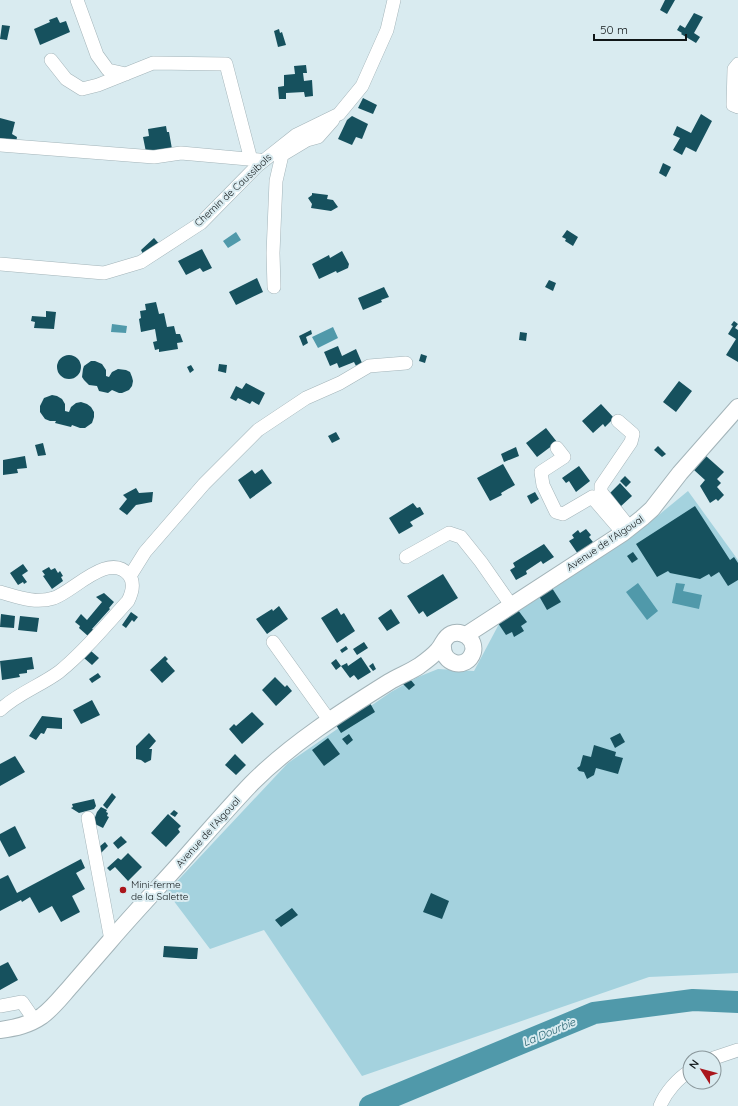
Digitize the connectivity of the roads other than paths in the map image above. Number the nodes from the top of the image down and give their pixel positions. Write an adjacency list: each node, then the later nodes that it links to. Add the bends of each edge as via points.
1 (76, 0): 5 (street, via 97,55 108,70)
2 (394, 0): 7 (street, Chemin de Caussibols, via 387,30 362,86)
3 (51, 60): 5 (street, via 66,79 82,89)
4 (738, 64): 6 (street, via 734,69 733,104)
5 (126, 74): 9 (street, via 153,63 226,64)
6 (738, 107)
7 (339, 114): 9 (street, Chemin de Caussibols, via 296,134); 11 (street, via 318,137 307,140 282,156 276,181)
8 (0, 146): 9 (street, via 154,157 181,153)
9 (257, 160): 10 (street, Chemin de Caussibols, via 257,166 201,223 141,262 104,273)
10 (0, 264)
11 (274, 287)
12 (406, 363): 18 (street, via 369,366 340,383 306,398 258,430 204,484 145,552)
13 (738, 407): 16 (main road, Avenue de l'Aigoual, via 652,509)
14 (618, 421): 16 (street, via 633,434 632,442 601,486 601,492)
15 (557, 448): 16 (street, via 564,457 541,472 543,485 556,512 563,514 592,497)
16 (626, 530): 20 (main road, Avenue de l'Aigoual)
17 (406, 557): 20 (street, via 449,533 461,537)
18 (130, 576): 19 (street, via 123,569 104,568 66,592 42,600 27,600); 26 (street, via 133,584 128,601 90,644 58,673 15,698)
19 (0, 592)
20 (511, 605): 21 (main road, Avenue de l'Aigoual, via 486,623)
21 (470, 640): 23 (main road, via 462,633 452,634); 24 (main road, via 473,648 471,656 465,662 457,664)
22 (273, 642): 27 (street)
23 (443, 644): 24 (main road, via 443,654); 25 (main road, Avenue de l'Aigoual, via 434,655)
24 (449, 661): 25 (main road, Avenue de l'Aigoual)
25 (417, 667): 27 (main road, Avenue de l'Aigoual)
26 (0, 710)
27 (329, 720): 29 (main road, Avenue de l'Aigoual, via 280,757 252,784)
28 (88, 818): 29 (street)
29 (111, 940): 31 (main road, Avenue de l'Aigoual, via 55,1004)
30 (0, 1006): 31 (street, via 22,1002)
31 (35, 1021): 32 (main road, Avenue de l'Aigoual)
32 (0, 1030)
33 (738, 1050): 34 (street)
34 (722, 1055)
35 (682, 1077): 36 (street)
36 (660, 1106)

